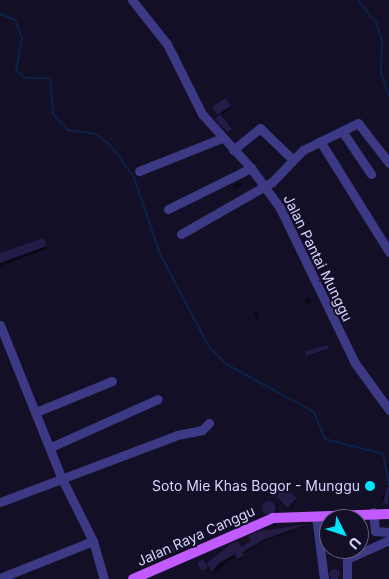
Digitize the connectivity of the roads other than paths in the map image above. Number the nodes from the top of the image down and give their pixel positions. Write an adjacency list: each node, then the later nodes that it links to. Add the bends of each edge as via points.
1 (132, 0): 3 (street, Jalan Pantai Munggu, via 156,27 189,93)
2 (342, 131): 4 (street); 7 (street, via 362,124); 10 (street)
3 (222, 138): 5 (street, Jalan Pantai Munggu); 9 (street)
4 (320, 141): 6 (street); 14 (street)
5 (233, 150): 6 (street, via 260,128); 8 (street, Jalan Pantai Munggu)
6 (292, 159): 11 (street, via 282,175)
7 (389, 164)
8 (251, 168): 11 (street, Jalan Pantai Munggu); 12 (street)
9 (139, 171)
10 (371, 174)
11 (264, 186): 13 (street); 18 (street, Jalan Pantai Munggu, via 280,208 355,363)
12 (168, 209)
13 (181, 234)
14 (389, 252)
15 (0, 324): 19 (street)
16 (112, 381): 19 (street)
17 (158, 400): 21 (street)
18 (389, 410)
19 (36, 412): 21 (street)
20 (208, 422): 22 (street, via 202,430 177,435)
21 (51, 447): 22 (street)
22 (62, 479): 23 (street); 29 (street)
23 (0, 502)
24 (373, 512): 25 (main road, Jalan Raya Canggu); 26 (main road, Jalan Raya Canggu); 27 (street, via 375,531)
25 (389, 514)
26 (316, 516): 32 (main road, Jalan Raya Canggu, via 263,521); 33 (street)
27 (389, 532)
28 (389, 540): 34 (street, via 347,559)
29 (93, 541): 30 (street); 31 (street)
30 (0, 578)
31 (104, 579)
32 (133, 579)
33 (324, 579)
34 (347, 579)

